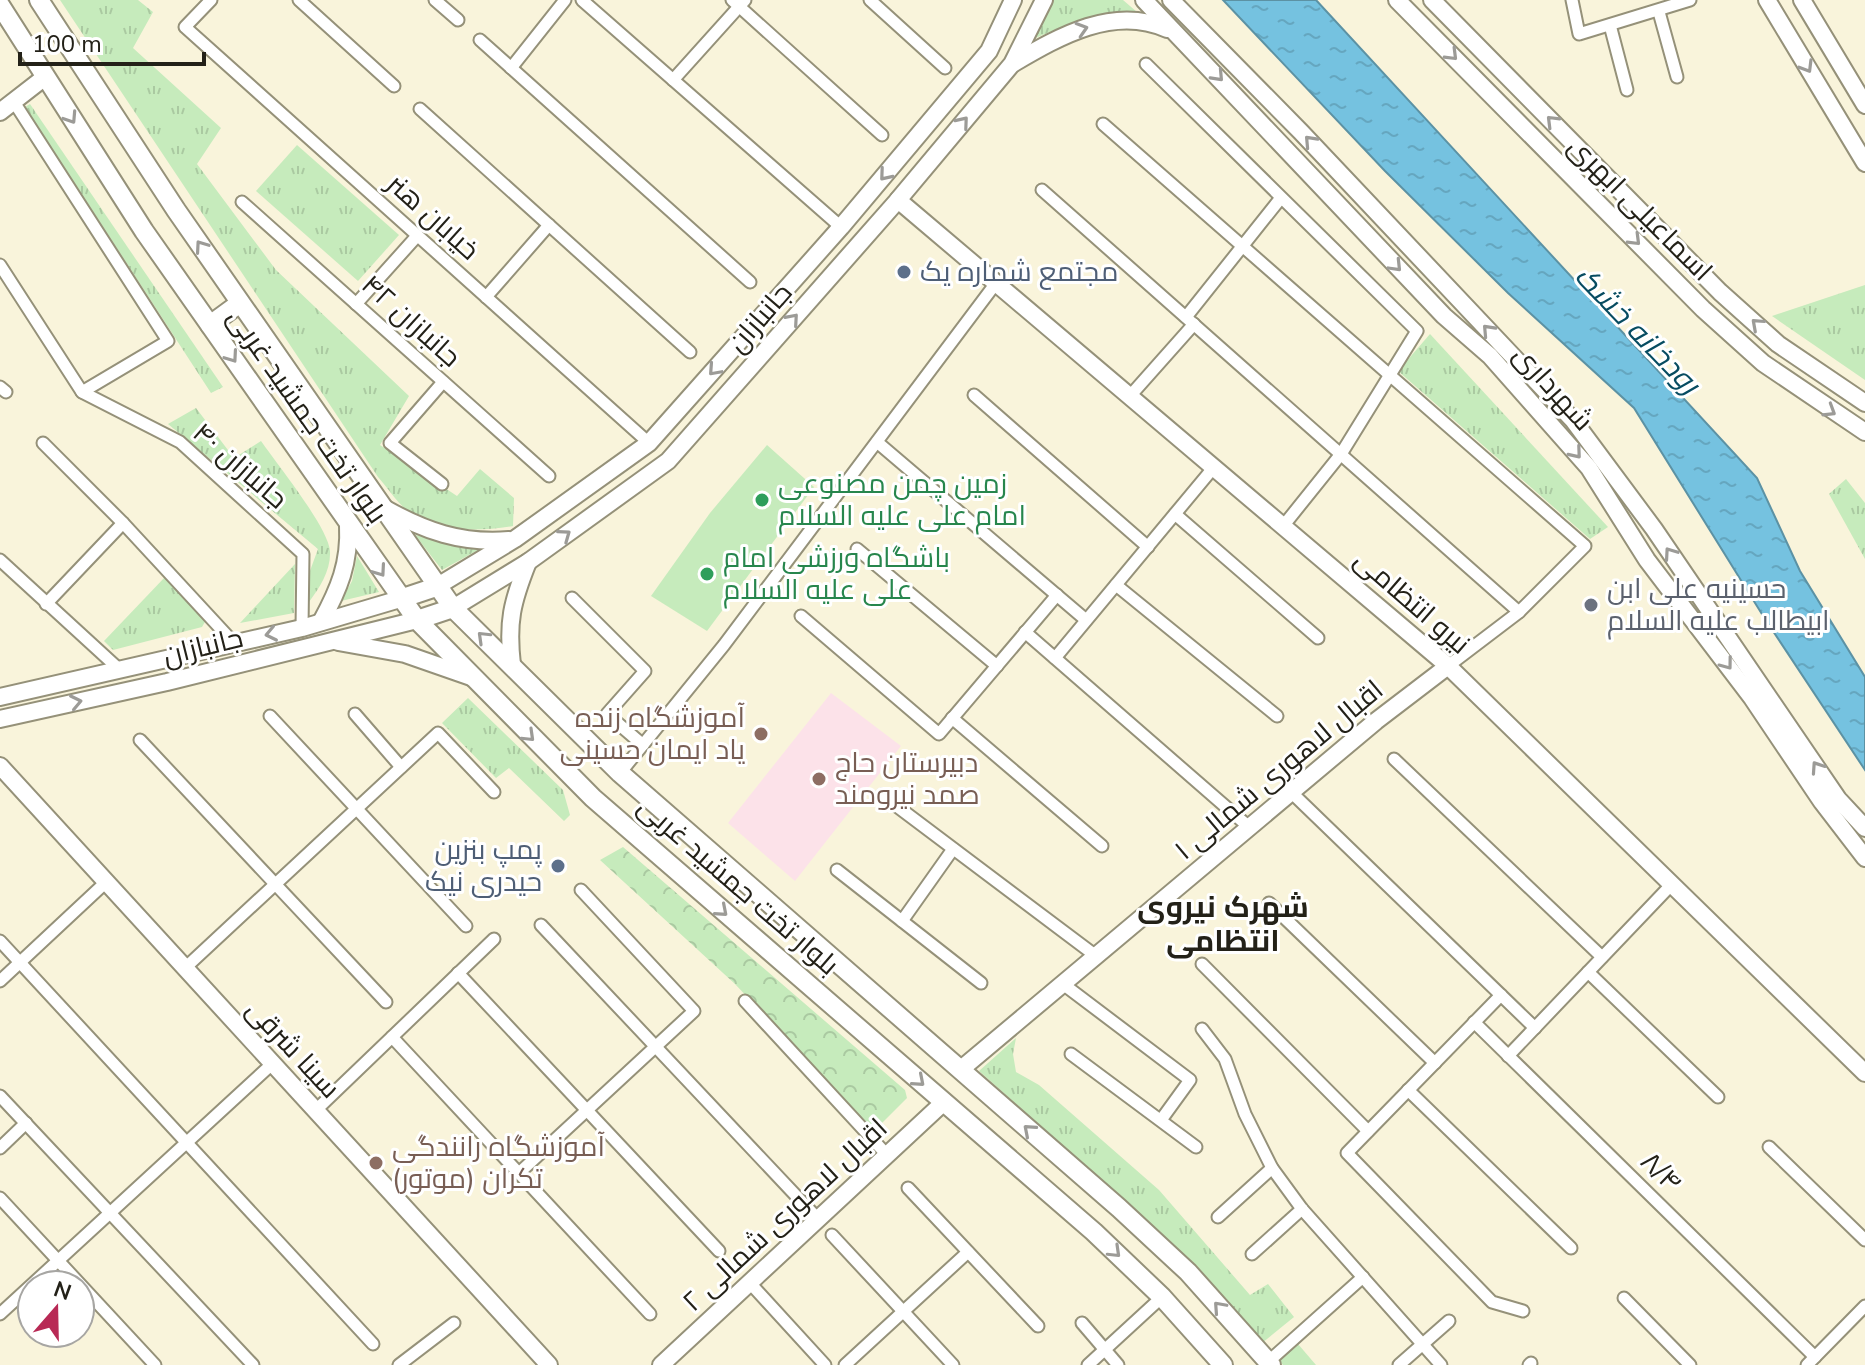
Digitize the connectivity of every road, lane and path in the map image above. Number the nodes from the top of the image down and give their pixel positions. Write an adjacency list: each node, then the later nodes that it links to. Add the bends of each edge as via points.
1 (39, 0): 53 (main road, بلوار تخت جمشید غربی, one-way to 1)
2 (299, 0): 32 (street)
3 (435, 0): 21 (street)
4 (565, 0): 27 (street)
5 (582, 0): 31 (street)
6 (870, 0): 28 (street)
7 (1013, 0): 46 (street, جانبازان, one-way to 46, via 989,51)
8 (1044, 0): 25 (street, جانبازان)
9 (1144, 0): 23 (street, شهرداری)
10 (1171, 0): 126 (street, شهرداری, one-way to 10, via 1838,799 1573,420)
11 (1397, 0): 66 (street, اسماعیلی ابهری, one-way to 66, via 1703,309 1763,363)
12 (1432, 0): 65 (street, اسماعیلی ابهری, one-way to 12, via 1778,344 1720,292)
13 (1572, 0): 22 (street, via 1579,34)
14 (1767, 0): 39 (street, one-way to 39)
15 (1802, 0): 34 (street)
16 (208, 1): 47 (street, خیابان هنر, via 185,27)
17 (1687, 1): 20 (street)
18 (738, 2): 31 (street); 38 (street)
19 (0, 5): 29 (main road, بلوار تخت جمشید غربی)
20 (1659, 12): 22 (street); 30 (street)
21 (458, 20)
22 (1610, 25): 33 (street)
23 (1180, 36): 25 (street, one-way to 23, via 1066,34 1105,22 1146,20); 129 (street, شهرداری, one-way to 129, via 1444,316 1490,356 1589,468 1647,560)
24 (480, 40): 27 (street)
25 (1012, 64): 43 (street, جانبازان, one-way to 25)
26 (1146, 64): 42 (street)
27 (511, 68): 50 (street)
28 (945, 68)
29 (45, 77): 35 (street); 56 (main road, بلوار تخت جمشید غربی, one-way to 56)
30 (1677, 77)
31 (673, 80): 46 (street)
32 (394, 86)
33 (1627, 90)
34 (1865, 105)
35 (7, 107): 62 (street, via 168,341)
36 (420, 109): 45 (street)
37 (1103, 124): 48 (street)
38 (882, 135)
39 (1858, 137): 40 (street)
40 (1865, 163)
41 (1042, 190): 55 (street)
42 (1280, 199): 48 (street); 60 (street, via 1417,331)
43 (898, 200): 51 (street, نیرو انتظامی); 59 (street, جانبازان, one-way to 43)
44 (242, 202): 54 (street, ۴۲ جانبازان)
45 (549, 225): 52 (street); 58 (street)
46 (841, 227): 57 (street, جانبازان)
47 (417, 236): 52 (street, خیابان هنر); 54 (street)
48 (1244, 247): 55 (street); 60 (street)
49 (0, 265): 62 (street)
50 (750, 282)
51 (996, 283): 64 (street, نیرو انتظامی); 67 (street)
52 (486, 297): 69 (street, خیابان هنر)
53 (240, 303): 56 (main road); 74 (main road, بلوار تخت جمشید غربی)
54 (356, 304): 61 (street, ۴۲ جانبازان)
55 (1190, 321): 64 (street); 70 (street)
56 (210, 325): 77 (main road, بلوار تخت جمشید غربی, one-way to 77)
57 (741, 339): 59 (street); 69 (street, جانبازان, one-way to 69)
58 (690, 352)
59 (761, 356): 83 (street, جانبازان, one-way to 59, via 668,461)
60 (1392, 377): 70 (street); 91 (street, via 1585,546)
61 (443, 382): 72 (street, ۴۲ جانبازان); 73 (street, via 390,443)
62 (82, 392): 96 (street, ۴۰ جانبازان, via 180,442 303,554)
63 (974, 395): 80 (street)
64 (1130, 396): 71 (street, نیرو انتظامی)
65 (1865, 403)
66 (1865, 432)
67 (877, 442): 86 (street); 116 (street)
68 (43, 443): 76 (street)
69 (649, 443): 79 (street, جانبازان)
70 (1341, 454): 78 (street); 91 (street)
71 (1214, 467): 75 (street); 78 (street, نیرو انتظامی)
72 (549, 476)
73 (442, 484)
74 (379, 506): 79 (street, via 424,531 454,538); 85 (main road, بلوار تخت جمشید غربی)
75 (1175, 514): 80 (street); 98 (street)
76 (123, 523): 89 (street); 99 (street)
77 (348, 525): 88 (main road, بلوار تخت جمشید غربی, one-way to 88); 95 (street, via 350,555)
78 (1284, 525): 105 (street, نیرو انتظامی)
79 (515, 539): 85 (street, جانبازان)
80 (1148, 547): 84 (street)
81 (857, 549): 104 (street)
82 (0, 560): 89 (street)
83 (528, 562): 90 (street, جانبازان); 103 (street, via 511,607)
84 (1116, 585): 94 (street); 112 (street)
85 (436, 587): 88 (main road); 90 (main road, بلوار تخت جمشید غربی)
86 (1057, 595): 94 (street); 97 (street)
87 (572, 598): 116 (street, via 645,671 607,714)
88 (400, 599): 93 (main road, بلوار تخت جمشید غربی); 95 (street, جانبازان)
89 (46, 604): 106 (street)
90 (453, 608): 93 (main road); 103 (main road, بلوار تخت جمشید غربی, one-way to 90)
91 (1519, 612): 105 (street)
92 (801, 616): 113 (street, via 939,734)
93 (417, 620): 100 (street, جانبازان); 107 (main road, بلوار تخت جمشید غربی)
94 (1086, 620): 101 (street)
95 (321, 622): 96 (street, جانبازان)
96 (302, 628): 99 (street, جانبازان, one-way to 99)
97 (1025, 632): 101 (street); 104 (street)
98 (1318, 638)
99 (233, 642): 102 (street, جانبازان)
100 (333, 642): 107 (street, via 405,654); 108 (street, جانبازان)
101 (1055, 658): 125 (street)
102 (161, 660): 106 (street, جانبازان); 108 (street)
103 (512, 665): 120 (main road, بلوار تخت جمشید غربی)
104 (997, 666): 113 (street)
105 (1448, 666): 122 (street, اقبال لاهوری شمالی ۱); 133 (street, نیرو انتظامی)
106 (120, 670): 109 (street, جانبازان)
107 (471, 677): 149 (main road, بلوار تخت جمشید غربی, one-way to 149, via 593,798)
108 (167, 682): 114 (street, جانبازان, one-way to 108)
109 (0, 697)
110 (355, 714): 119 (street)
111 (270, 716): 124 (street)
112 (1277, 716)
113 (952, 718): 127 (street)
114 (0, 719)
115 (140, 740): 132 (street)
116 (643, 745): 120 (street)
117 (1394, 759): 143 (street)
118 (0, 766): 131 (street, سینا شرقی)
119 (401, 767): 121 (street, via 438,733); 124 (street)
120 (620, 773): 141 (main road, بلوار تخت جمشید غربی)
121 (494, 792)
122 (1291, 792): 125 (street, اقبال لاهوری شمالی ۱); 153 (street)
123 (882, 795): 128 (street)
124 (356, 809): 132 (street); 138 (street)
125 (1249, 827): 142 (street, اقبال لاهوری شمالی ۱)
126 (1865, 828)
127 (1102, 846)
128 (953, 849): 136 (street); 142 (street)
129 (1865, 858)
130 (837, 870): 136 (street)
131 (105, 883): 144 (street); 146 (street, سینا شرقی)
132 (275, 884): 146 (street); 155 (street)
133 (1672, 884): 143 (street); 166 (street, نیرو انتظامی)
134 (581, 890): 160 (street, via 694,1011)
135 (1269, 903): 163 (street)
136 (902, 921): 151 (street)
137 (541, 925): 160 (street)
138 (466, 926)
139 (494, 939): 148 (street)
140 (0, 941): 144 (street)
141 (824, 952): 149 (main road); 165 (main road, بلوار تخت جمشید غربی)
142 (1096, 956): 152 (street, اقبال لاهوری شمالی ۱)
143 (1602, 957): 147 (street)
144 (20, 962): 150 (street); 176 (street)
145 (1202, 964): 175 (street)
146 (184, 969): 164 (street, سینا شرقی)
147 (1588, 972): 157 (street); 169 (street)
148 (458, 973): 159 (street); 171 (street)
149 (802, 979): 170 (main road, بلوار تخت جمشید غربی, one-way to 170)
150 (0, 981)
151 (981, 983)
152 (1063, 984): 165 (street, اقبال لاهوری شمالی ۱); 173 (street, via 1190,1080)
153 (1501, 995): 156 (street); 157 (street)
154 (745, 1001): 180 (street)
155 (386, 1002)
156 (1474, 1022): 162 (street, ۸/۴); 163 (street)
157 (1535, 1028): 162 (street)
158 (1202, 1029): 181 (street, via 1225,1059)
159 (392, 1037): 172 (street); 182 (street)
160 (655, 1046): 171 (street); 188 (street)
161 (1071, 1054): 173 (street)
162 (1508, 1056): 215 (street, ۸/۴)
163 (1435, 1063): 167 (street)
164 (272, 1064): 172 (street, سینا شرقی); 176 (street)
165 (960, 1070): 196 (main road, بلوار تخت جمشید غربی, one-way to 165)
166 (1865, 1073)
167 (1408, 1090): 175 (street); 191 (street)
168 (0, 1096): 174 (street)
169 (1718, 1097)
170 (944, 1102): 180 (street, اقبال لاهوری شمالی ۲); 200 (main road, بلوار تخت جمشید غربی, one-way to 200)
171 (587, 1110): 182 (street); 192 (street)
172 (315, 1111): 220 (street, سینا شرقی)
173 (1161, 1120): 177 (street)
174 (26, 1123): 179 (street); 186 (street)
175 (1368, 1131): 204 (street, via 1347,1153 1492,1302)
176 (187, 1142): 186 (street); 212 (street)
177 (1196, 1147)
178 (1769, 1147): 190 (street)
179 (0, 1148)
180 (887, 1155): 188 (street, اقبال لاهوری شمالی ۲)
181 (1272, 1168): 185 (street); 187 (street)
182 (519, 1173): 207 (street)
183 (908, 1188): 193 (street)
184 (0, 1198): 195 (street)
185 (1302, 1209): 194 (street); 197 (street)
186 (110, 1213): 195 (street); 218 (street)
187 (1218, 1217)
188 (818, 1219): 198 (street, اقبال لاهوری شمالی ۲)
189 (832, 1235): 203 (street)
190 (1865, 1240)
191 (1571, 1248)
192 (719, 1251)
193 (968, 1252): 203 (street); 211 (street)
194 (1252, 1254)
195 (58, 1261): 202 (street); 216 (street)
196 (1188, 1272): 200 (main road); 217 (main road, بلوار تخت جمشید غربی, one-way to 196)
197 (1363, 1277): 213 (street); 217 (street)
198 (750, 1283): 221 (street, اقبال لاهوری شمالی ۲); 222 (street)
199 (0, 1293): 202 (street)
200 (1162, 1297): 214 (street); 227 (main road, بلوار تخت جمشید غربی)
201 (1624, 1298): 230 (street)
202 (10, 1304): 206 (street)
203 (903, 1311): 223 (street); 224 (street)
204 (1523, 1311)
205 (1863, 1312): 215 (street)
206 (0, 1314)
207 (650, 1314)
208 (1449, 1321): 213 (street)
209 (454, 1323): 219 (street)
210 (1082, 1323): 214 (street)
211 (1038, 1326)
212 (373, 1344)
213 (1423, 1344): 228 (street); 229 (street)
214 (1105, 1350): 225 (street); 226 (street)
215 (1811, 1361)
216 (148, 1363)
217 (1269, 1364)
218 (253, 1365)
219 (399, 1365)
220 (549, 1365)
221 (661, 1365)
222 (825, 1365)
223 (845, 1365)
224 (953, 1365)
225 (1088, 1365)
226 (1118, 1365)
227 (1223, 1365)
228 (1399, 1365)
229 (1441, 1365)
230 (1690, 1365)

